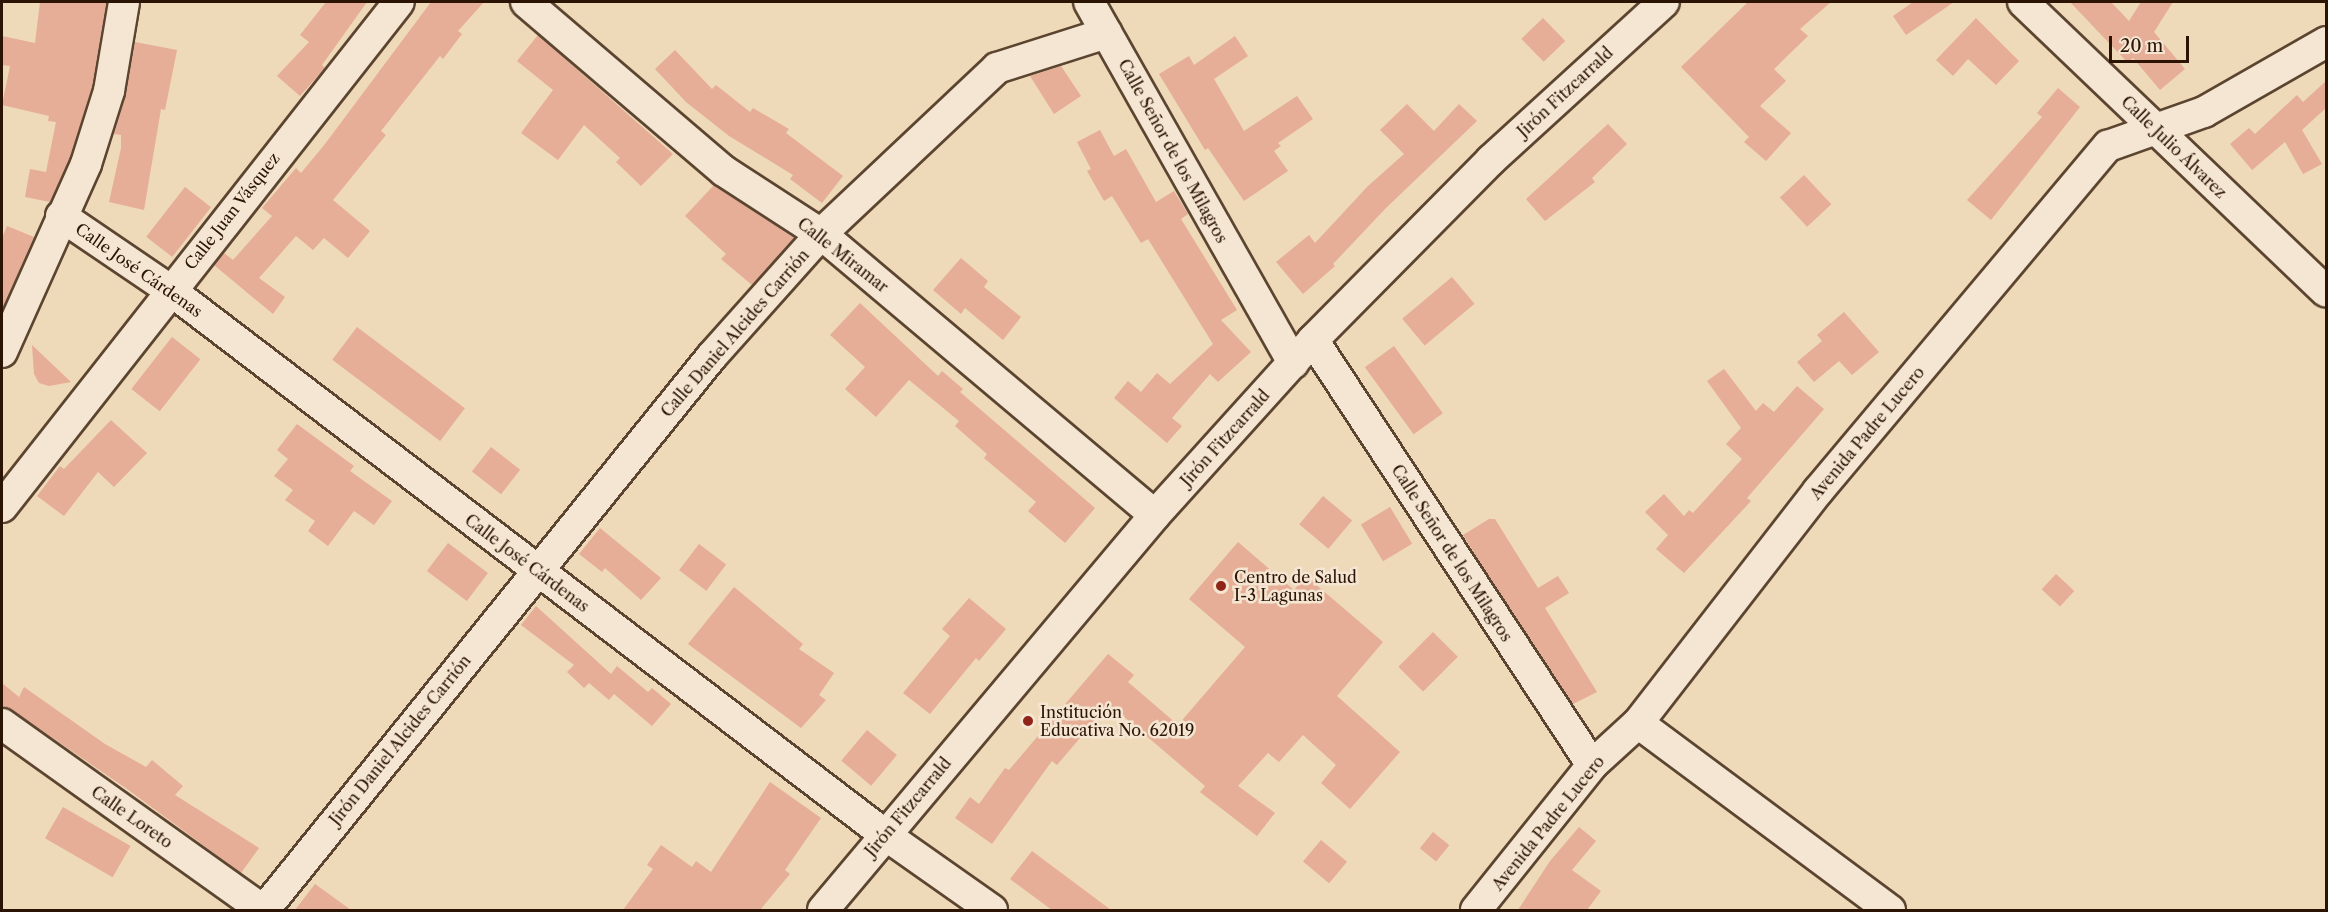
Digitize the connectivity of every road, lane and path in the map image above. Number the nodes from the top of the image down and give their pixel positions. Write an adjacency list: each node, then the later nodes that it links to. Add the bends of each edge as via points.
1 (124, 2): 10 (street, via 109,91 86,164)
2 (399, 2): 12 (street, Calle Juan Vásquez)
3 (526, 2): 11 (street, Calle Miramar, via 724,171)
4 (1089, 2): 7 (street, Calle Señor de los Milagros)
5 (1664, 2): 14 (street, Jirón Fitzcarrald, via 1491,160)
6 (2023, 2): 9 (street, Calle Julio Álvarez)
7 (1107, 33): 11 (street, Calle Daniel Alcides Carrión, via 997,68); 16 (street, Calle Señor de los Milagros)
8 (2326, 42): 9 (street, Avenida Padre Lucero, via 2204,112)
9 (2157, 131): 13 (street, Calle Julio Álvarez); 20 (street, Avenida Padre Lucero, via 2108,146 1818,491)
10 (61, 216): 12 (street, Calle José Cárdenas); 15 (street)
11 (821, 234): 18 (street, Calle Miramar); 19 (street, Calle Daniel Alcides Carrión, via 712,356)
12 (170, 290): 17 (street, Calle Juan Vásquez); 19 (street, Calle José Cárdenas)
13 (2326, 292)
14 (1313, 340): 16 (street, Jirón Fitzcarrald); 22 (street, Calle Señor de los Milagros)
15 (2, 352)
16 (1293, 363): 18 (street, Jirón Fitzcarrald)
17 (2, 507)
18 (1155, 516): 23 (street, Jirón Fitzcarrald)
19 (537, 570): 23 (street, Calle José Cárdenas); 25 (street, Jirón Daniel Alcides Carrión)
20 (1638, 723): 22 (street, Avenida Padre Lucero); 24 (street)
21 (2, 724): 25 (street, Calle Loreto)
22 (1592, 765): 28 (street, Avenida Padre Lucero)
23 (884, 834): 26 (street, Jirón Fitzcarrald); 27 (street, Calle José Cárdenas)
24 (1877, 907)
25 (264, 910)
26 (823, 910)
27 (992, 910)
28 (1476, 910)

